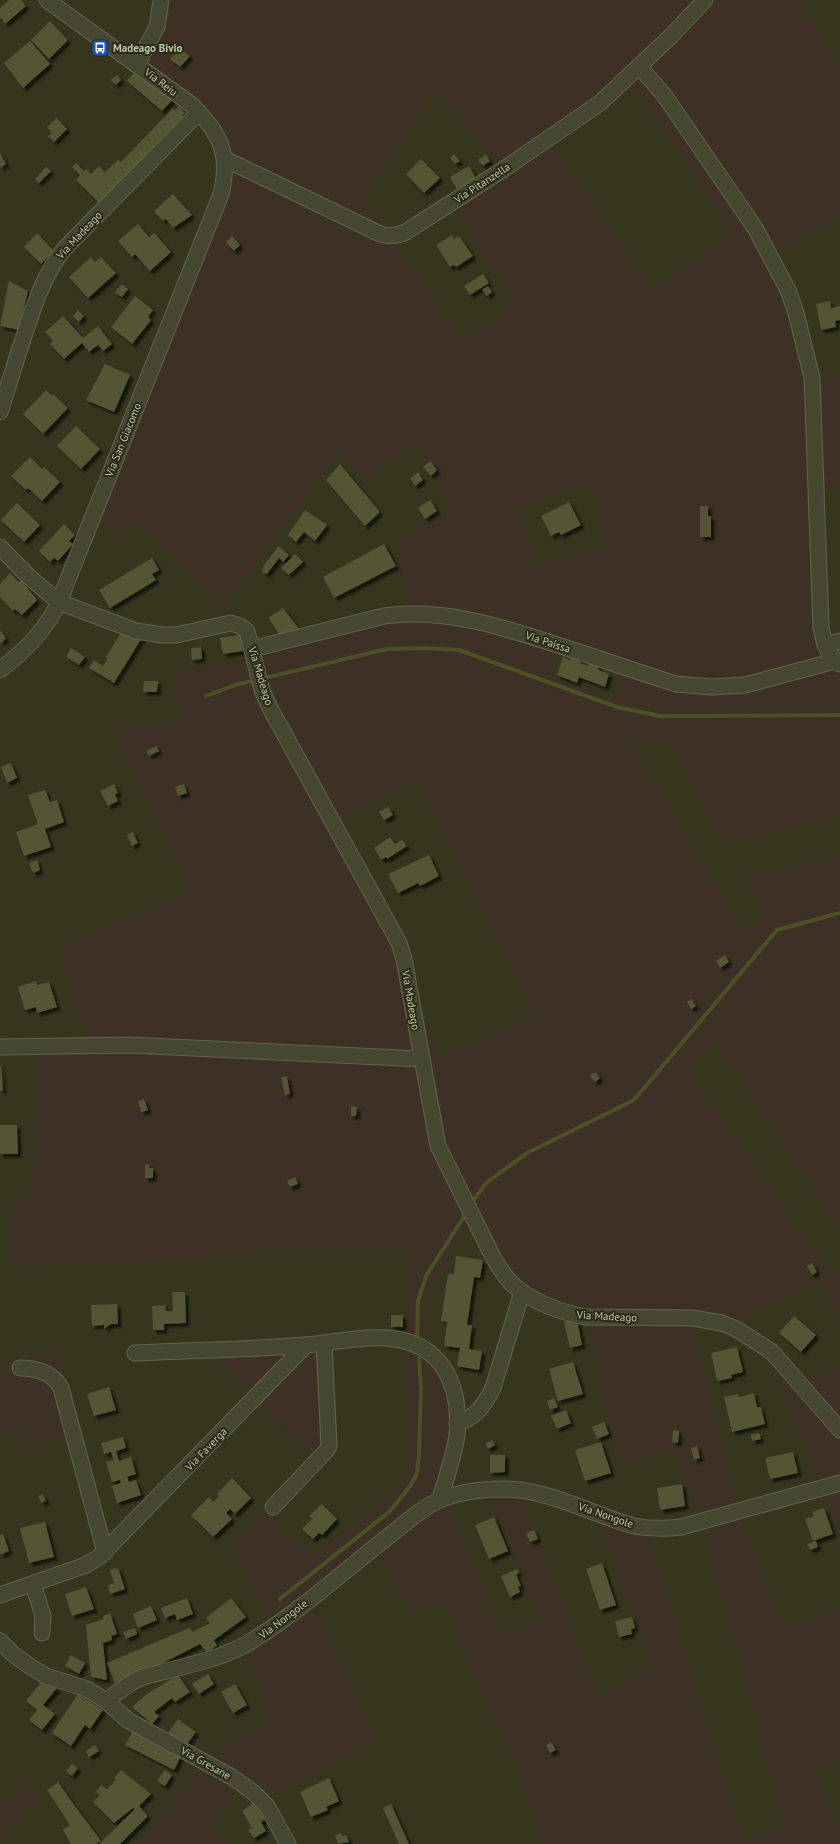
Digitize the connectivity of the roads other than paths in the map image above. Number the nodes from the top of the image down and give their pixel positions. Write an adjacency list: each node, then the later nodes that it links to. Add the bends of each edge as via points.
1 (48, 0): 4 (street, Via Reiu)
2 (161, 0): 4 (street, via 157,27)
3 (705, 0): 5 (street, Via Pitanzella)
4 (137, 64): 6 (street, Via Reiu)
5 (640, 66): 7 (street, Via Pitanzella, via 600,103 504,168 404,233 397,235 384,236); 13 (street, via 664,95 755,228 788,290 796,313 812,378 821,627)
6 (199, 112): 7 (street, Via Reiu, via 219,138); 9 (street, Via Madeago, via 53,262 33,308)
7 (225, 159): 8 (street, Via Reiu, via 225,177)
8 (221, 194): 11 (street, Via San Giacomo)
9 (0, 412)
10 (0, 547): 11 (street, Via Madeago, via 28,576)
11 (59, 602): 14 (street, Via Madeago, via 136,631 162,635 235,624 247,631); 16 (street, Via San Giacomo, via 34,640)
12 (840, 641): 13 (street)
13 (825, 645): 15 (street)
14 (252, 649): 15 (street, Via Paissa, via 404,613 487,623 676,684 692,686 745,685); 18 (street, Via Madeago, via 262,688 273,714 399,943)
15 (838, 662)
16 (0, 670)
17 (0, 1047): 18 (street, via 129,1045)
18 (422, 1060): 19 (street, Via Madeago, via 442,1157 500,1270)
19 (522, 1292): 24 (street, via 493,1388 483,1405 470,1418); 25 (street, Via Madeago, via 557,1309 585,1317 692,1318 722,1323 772,1352)
20 (324, 1342): 21 (street); 24 (street, via 386,1338 413,1343 427,1350 446,1372 456,1401); 28 (street, via 329,1446)
21 (306, 1345): 22 (street); 29 (street, Via Faverga)
22 (135, 1353)
23 (20, 1368): 29 (street, via 30,1368 47,1374 58,1382 61,1388)
24 (457, 1423): 27 (street, via 457,1436)
25 (840, 1430)
26 (840, 1483): 27 (street, Via Nongole, via 681,1527 669,1528 634,1526 563,1500 522,1490 472,1491)
27 (440, 1500): 34 (street, Via Nongole, via 416,1515 253,1641 235,1651 142,1678)
28 (273, 1507)
29 (105, 1552): 30 (street, Via Faverga, via 86,1565)
30 (33, 1584): 31 (street, Via Faverga); 32 (street, via 43,1616)
31 (0, 1595)
32 (42, 1633)
33 (0, 1641): 34 (street, via 14,1655 46,1676 87,1690)
34 (106, 1701): 35 (street, Via Gresane, via 129,1721 232,1777 254,1792 267,1806)
35 (288, 1844)

